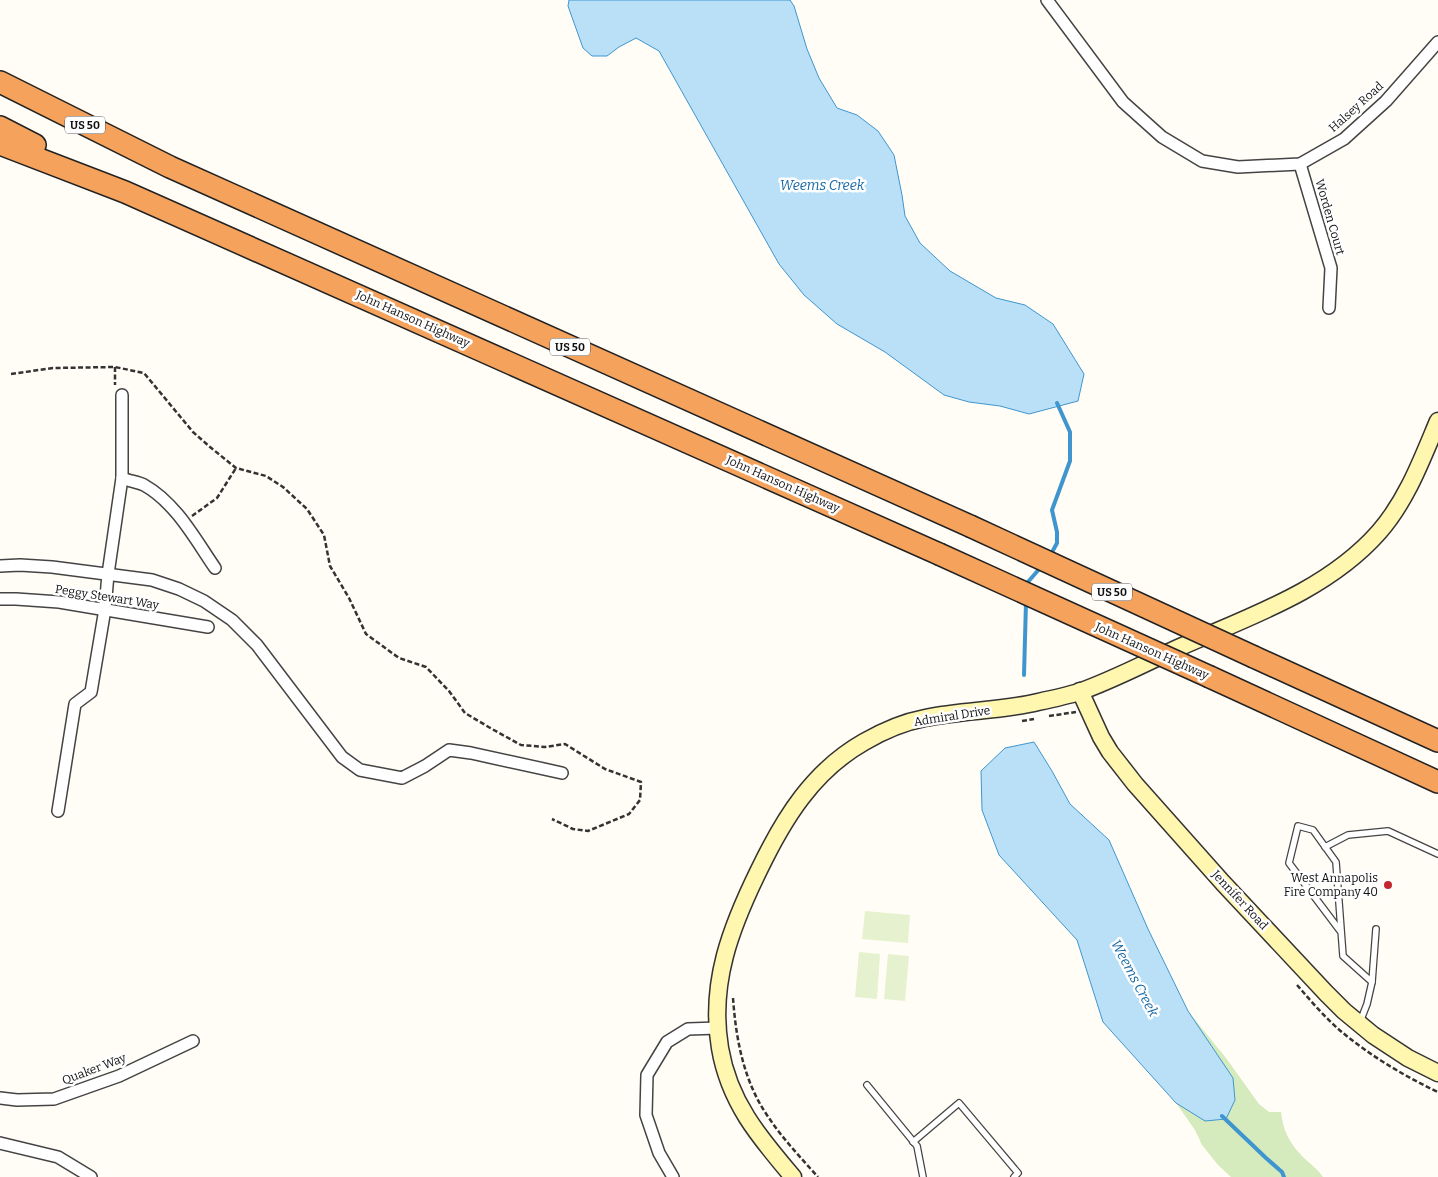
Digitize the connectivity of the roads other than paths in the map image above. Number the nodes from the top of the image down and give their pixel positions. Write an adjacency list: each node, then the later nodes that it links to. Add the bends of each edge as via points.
1 (1047, 0): 7 (street, Halsey Road, via 1123,102 1162,137 1202,161 1238,167)
2 (1438, 42): 7 (street, Halsey Road, via 1386,101 1344,139)
3 (0, 70): 8 (highway)
4 (0, 82): 8 (highway, US 50)
5 (0, 127): 9 (highway)
6 (0, 144): 9 (highway)
7 (1300, 164): 10 (street, Worden Court, via 1331,268)
8 (170, 167): 21 (highway, US 50, bridge)
9 (125, 192): 23 (highway, John Hanson Highway, bridge, via 939,554)
10 (1329, 308)
11 (122, 395): 13 (street)
12 (1438, 421): 20 (street, Admiral Drive, via 1399,505 1377,534 1344,564 1284,601)
13 (122, 478): 15 (street, via 144,485 166,502 184,522); 16 (street)
14 (0, 566): 16 (street, via 52,567)
15 (215, 568)
16 (108, 574): 18 (street); 22 (street, via 152,580 179,589 232,620 257,645 342,757 360,770 402,778 449,750)
17 (0, 599): 18 (street, Peggy Stewart Way, via 59,602)
18 (105, 610): 19 (street, Peggy Stewart Way); 24 (street, via 91,692 75,704)
19 (208, 627)
20 (1080, 691): 30 (street, Jennifer Road, via 1101,737 1135,784 1242,903); 31 (street, Admiral Drive, via 1032,704 907,723 864,742 830,766 804,792 784,822 740,910 722,969)
21 (1438, 740)
22 (562, 773)
23 (1438, 782)
24 (58, 811)
25 (1325, 846): 26 (lane, via 1348,835 1388,831); 28 (lane, via 1336,862); 28 (lane, via 1313,830 1298,826 1289,863)
26 (1438, 854)
27 (1376, 929): 29 (lane)
28 (1341, 932): 29 (lane, via 1343,956)
29 (1372, 982): 30 (lane)
30 (1359, 1024): 33 (street, Jennifer Road, via 1402,1054)
31 (718, 1028): 39 (street, via 688,1029 667,1042 647,1075 646,1115 659,1153); 40 (street, Admiral Drive, via 725,1070 740,1108)
32 (193, 1041): 35 (street, Quaker Way, via 119,1076 54,1098)
33 (1438, 1073)
34 (867, 1086): 36 (lane)
35 (0, 1098)
36 (913, 1142): 41 (lane); 42 (lane, via 959,1103 1018,1174)
37 (0, 1143): 38 (street, via 58,1157)
38 (91, 1177)
39 (672, 1177)
40 (793, 1177)
41 (923, 1177)
42 (1014, 1177)

